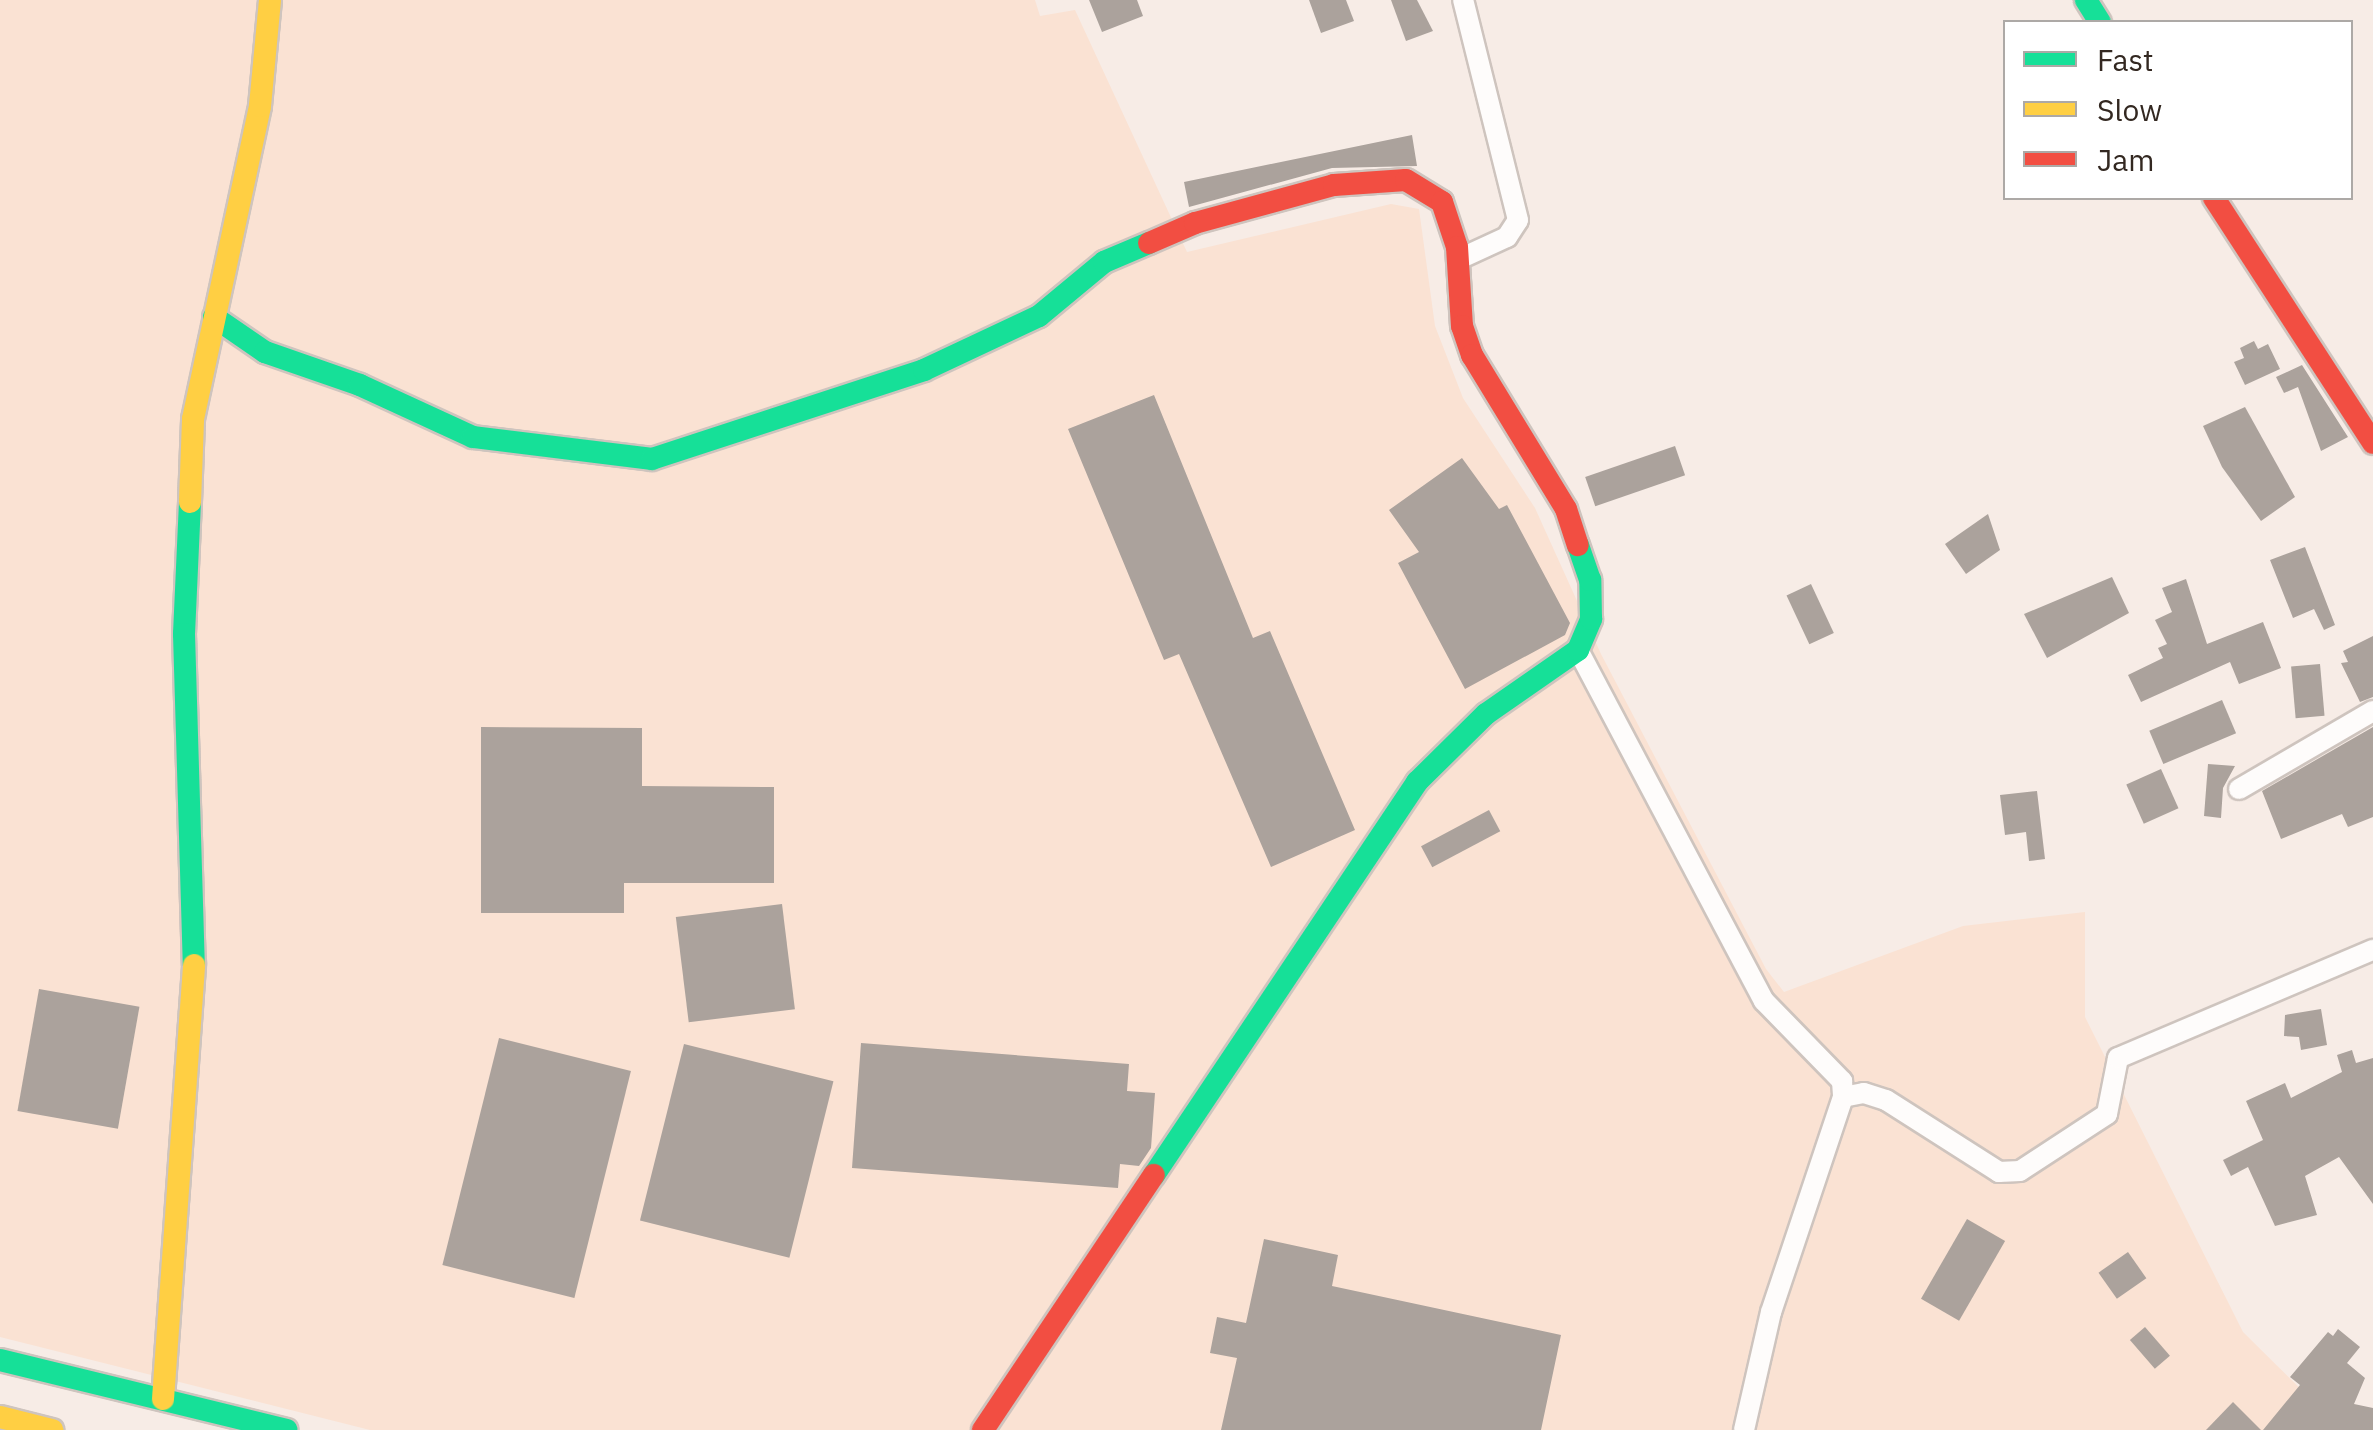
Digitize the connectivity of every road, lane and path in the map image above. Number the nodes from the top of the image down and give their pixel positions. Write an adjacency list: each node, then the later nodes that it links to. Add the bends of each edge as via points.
1 (270, 0): 5 (main road, via 260,106)
2 (1463, 0): 4 (street, via 1518,220 1506,237)
3 (2215, 200): 6 (main road)
4 (1457, 260): 5 (main road, via 1442,202 1425,186 1406,180 1334,185 1194,223 1104,262 1039,316 924,370 652,458 473,437 360,384 265,352); 7 (main road, via 1462,326 1472,355 1566,509 1590,580 1590,619)
5 (214, 317): 13 (main road, via 193,418 190,473 184,634 196,930)
6 (2373, 443)
7 (1578, 650): 11 (street, via 1764,1001 1842,1080); 17 (main road, via 1486,714 1417,782)
8 (2373, 710): 9 (street)
9 (2238, 789)
10 (2373, 950): 11 (street, via 2118,1058 2107,1114 2020,1170 1999,1172 1886,1100 1864,1092)
11 (1843, 1097): 18 (street, via 1771,1312)
12 (0, 1360): 13 (main road)
13 (164, 1399): 16 (main road)
14 (0, 1417): 15 (main road)
15 (52, 1430)
16 (287, 1430)
17 (983, 1430)
18 (1744, 1430)

